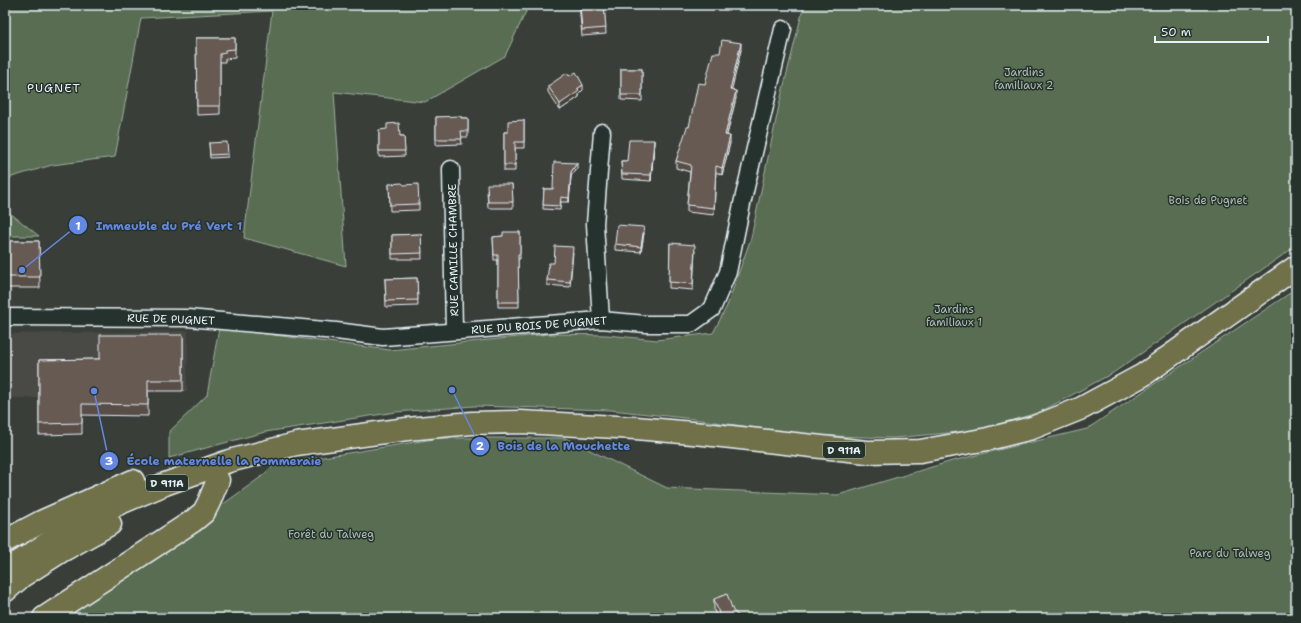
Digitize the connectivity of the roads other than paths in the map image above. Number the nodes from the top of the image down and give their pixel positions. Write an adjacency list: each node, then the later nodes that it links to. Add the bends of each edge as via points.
1 (783, 29): 6 (street, RUE DU BOIS DE PUGNET, via 728,272 712,309 691,324)
2 (602, 132): 6 (street, via 595,224)
3 (451, 169): 8 (street, RUE CAMILLE CHAMBRE)
4 (1296, 267): 9 (main road, D 911A, via 1143,375 1082,408 1032,428 988,439 920,450 867,452 689,432 521,422 472,422)
5 (5, 317): 7 (street, RUE DE PUGNET, via 188,318)
6 (601, 320): 8 (street, RUE DU BOIS DE PUGNET)
7 (336, 331): 8 (street, RUE DU BOIS DE PUGNET, via 383,336)
8 (454, 331)
9 (345, 438): 10 (main road, D 911A, via 307,454); 11 (main road, via 294,432 195,458 159,470 82,503); 12 (main road, D 911A, via 296,444 244,457 165,484 76,525)
10 (218, 480): 13 (main road, D 911A, via 106,526 22,576); 14 (main road, via 204,512 193,521)
11 (5, 541)
12 (5, 571)
13 (5, 591)
14 (44, 618)

